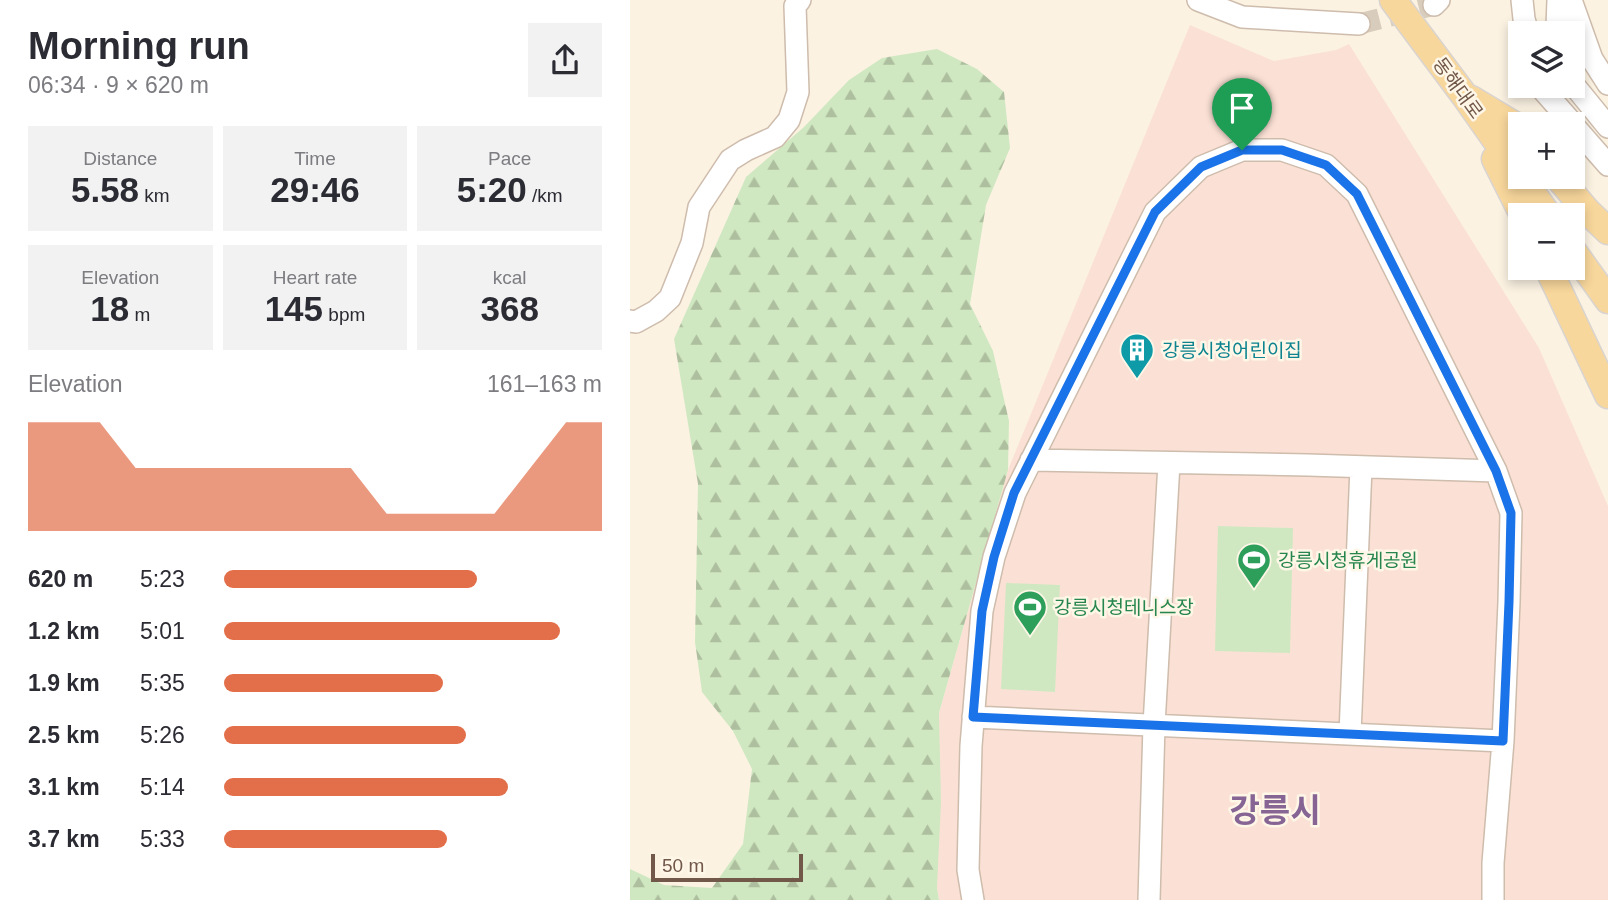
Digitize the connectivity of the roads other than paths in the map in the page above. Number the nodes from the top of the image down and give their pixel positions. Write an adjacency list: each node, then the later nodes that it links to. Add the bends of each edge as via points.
1 (800, 0): 26 (street, via 795,6 798,92 789,120 775,137 730,160 699,207 692,243 670,298 656,311)
2 (1198, 0): 9 (street, via 1242,17)
3 (1393, 0): 11 (main road, 동해대로)
4 (1522, 0): 7 (street)
5 (1558, 0): 8 (street)
6 (1571, 0): 10 (street, via 1592,59)
7 (1525, 21)
8 (1557, 21)
9 (1359, 24)
10 (1608, 83)
11 (1464, 95): 15 (main road); 18 (main road, 동해대로); 21 (main road)
12 (1550, 98): 14 (street)
13 (1584, 98): 16 (street)
14 (1562, 112)
15 (1508, 121)
16 (1608, 127)
17 (1585, 138): 19 (street)
18 (1508, 158)
19 (1608, 165)
20 (1568, 189): 22 (main road)
21 (1517, 203)
22 (1608, 231)
23 (1585, 268): 25 (main road)
24 (1554, 280): 27 (main road)
25 (1608, 300)
26 (630, 321)
27 (1608, 395)
28 (1031, 460): 29 (street); 31 (street, via 1155,212 1201,167 1242,150 1282,150 1326,165 1357,194); 32 (street, via 1014,493 994,557 982,611)
29 (1169, 463): 30 (street); 33 (street)
30 (1361, 467): 31 (street); 34 (street)
31 (1496, 471): 35 (street, via 1511,513)
32 (973, 717): 33 (street); 36 (street, via 968,870)
33 (1154, 725): 34 (street); 37 (street)
34 (1350, 734): 35 (street)
35 (1503, 741): 38 (street)
36 (973, 900)
37 (1149, 900)
38 (1493, 900)

